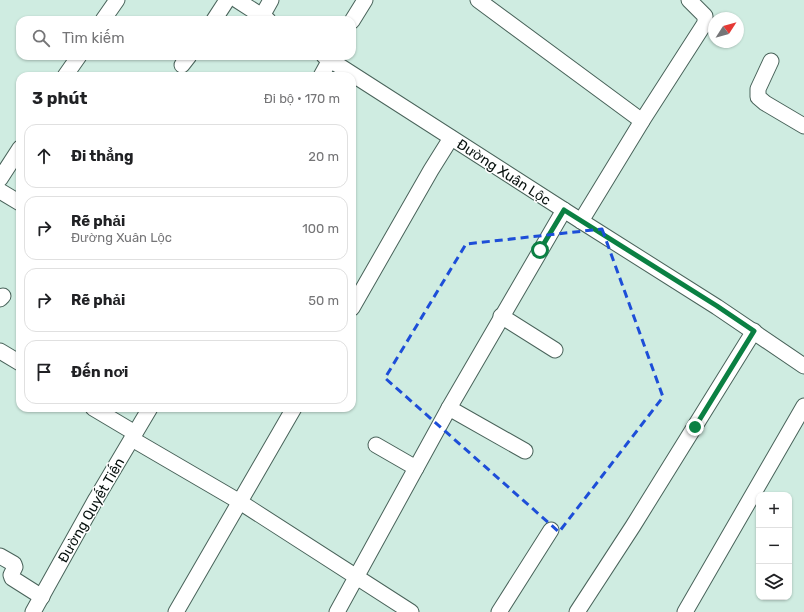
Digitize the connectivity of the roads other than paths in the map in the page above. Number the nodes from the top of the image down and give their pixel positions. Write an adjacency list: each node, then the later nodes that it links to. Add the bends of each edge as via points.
1 (117, 0): 8 (street)
2 (227, 0): 9 (street)
3 (237, 0): 10 (street)
4 (271, 0): 11 (street)
5 (365, 0): 12 (street)
6 (478, 0): 21 (street)
7 (689, 0): 21 (street, via 705,16 706,23)
8 (106, 16)
9 (217, 16)
10 (262, 16)
11 (266, 16)
12 (355, 16)
13 (76, 60): 17 (street)
14 (327, 60): 18 (street)
15 (333, 60): 19 (street, Đường Xuân Lộc)
16 (771, 61): 22 (street, via 758,89 758,97)
17 (69, 72)
18 (322, 72)
19 (351, 72)
20 (356, 75): 23 (street, Đường Xuân Lộc)
21 (642, 121): 29 (street)
22 (804, 126)
23 (451, 138): 28 (street, Đường Xuân Lộc); 30 (street)
24 (16, 154): 25 (street)
25 (0, 179)
26 (0, 191): 27 (street)
27 (16, 201)
28 (564, 210): 29 (street, Đường Xuân Lộc); 31 (street)
29 (580, 221): 32 (street, Đường Xuân Lộc)
30 (356, 301)
31 (501, 316): 33 (street); 38 (street)
32 (754, 331): 36 (street, Đường Xuân Lộc); 56 (street)
33 (555, 350)
34 (0, 351): 35 (street)
35 (16, 361)
36 (804, 366)
37 (804, 406): 57 (street)
38 (449, 408): 44 (street); 45 (street)
39 (99, 412): 42 (street)
40 (148, 412): 42 (street, Đường Quyết Tiến)
41 (292, 412): 46 (street)
42 (133, 436): 46 (street); 50 (street, Đường Quyết Tiến)
43 (376, 445): 45 (street)
44 (525, 451)
45 (416, 468): 49 (street)
46 (240, 502): 49 (street); 52 (street)
47 (551, 530): 55 (street)
48 (0, 556): 50 (street, via 16,567 12,578)
49 (356, 576): 53 (street); 54 (street)
50 (42, 596): 51 (street, Đường Quyết Tiến)
51 (33, 612)
52 (176, 612)
53 (337, 612)
54 (411, 612)
55 (499, 612)
56 (577, 612)
57 (685, 612)

